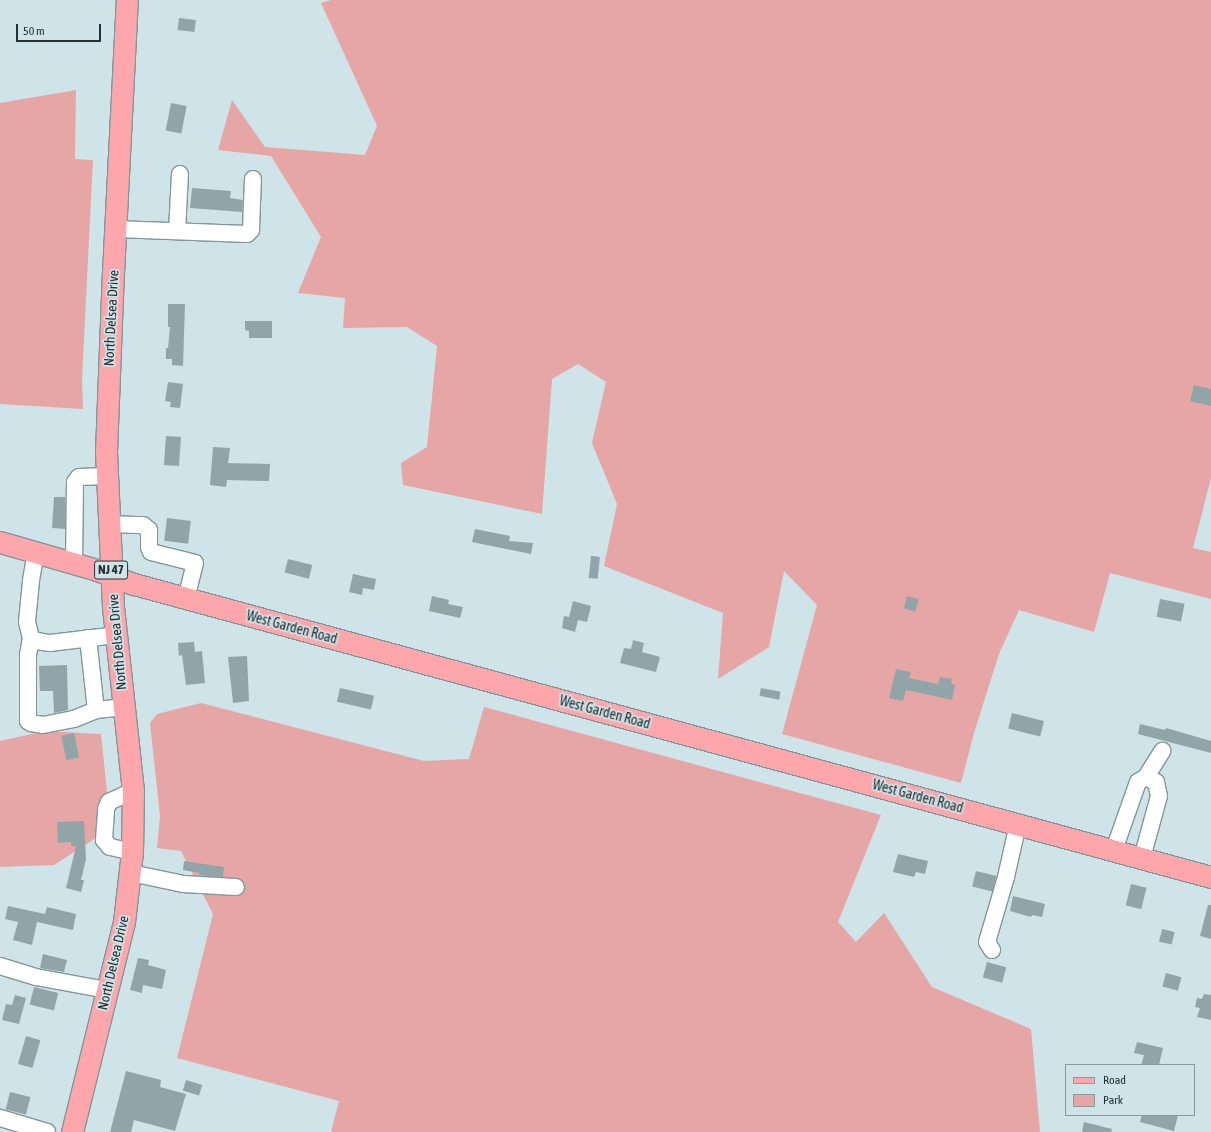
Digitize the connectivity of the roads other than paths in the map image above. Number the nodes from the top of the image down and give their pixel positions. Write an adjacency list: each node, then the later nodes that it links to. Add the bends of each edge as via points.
1 (127, 0): 4 (main road, North Delsea Drive / NJ 47)
2 (180, 174): 5 (lane)
3 (253, 178): 5 (lane, via 250,232 247,234)
4 (116, 229): 5 (lane); 6 (main road, North Delsea Drive / NJ 47, via 108,381)
5 (177, 231)
6 (107, 476): 7 (main road, North Delsea Drive / NJ 47); 10 (lane, via 79,477 75,482)
7 (109, 524): 11 (main road, North Delsea Drive / NJ 47); 12 (lane, via 143,525 149,530 151,552 195,563)
8 (0, 542): 9 (main road, West Garden Road)
9 (36, 552): 10 (main road, West Garden Road); 14 (lane, via 27,622)
10 (74, 563): 11 (main road, West Garden Road)
11 (112, 576): 12 (main road, West Garden Road); 13 (main road, North Delsea Drive / NJ 47)
12 (186, 598): 21 (main road, West Garden Road)
13 (116, 635): 15 (lane); 16 (main road, North Delsea Drive / NJ 47)
14 (32, 638): 15 (lane, via 37,642); 17 (lane, via 28,662 28,721 43,725 74,720)
15 (88, 638): 17 (lane)
16 (123, 707): 17 (lane); 20 (main road, North Delsea Drive / NJ 47)
17 (96, 710)
18 (1162, 751): 19 (lane)
19 (1146, 777): 22 (lane, via 1138,782); 24 (lane, via 1156,782 1158,796)
20 (133, 791): 23 (main road, North Delsea Drive / NJ 47); 23 (lane, via 109,802 106,809 104,840 110,848)
21 (1018, 824): 22 (main road, West Garden Road); 28 (lane, via 987,942)
22 (1114, 850): 24 (main road, West Garden Road)
23 (132, 852): 25 (main road, North Delsea Drive / NJ 47)
24 (1142, 858): 26 (main road, West Garden Road)
25 (131, 873): 27 (lane, via 184,884); 30 (main road, North Delsea Drive / NJ 47, via 124,922)
26 (1211, 877)
27 (236, 887)
28 (992, 950)
29 (0, 966): 30 (lane, via 36,977)
30 (108, 990): 33 (main road, North Delsea Drive / NJ 47)
31 (0, 1118): 32 (lane)
32 (47, 1132)
33 (72, 1132)

